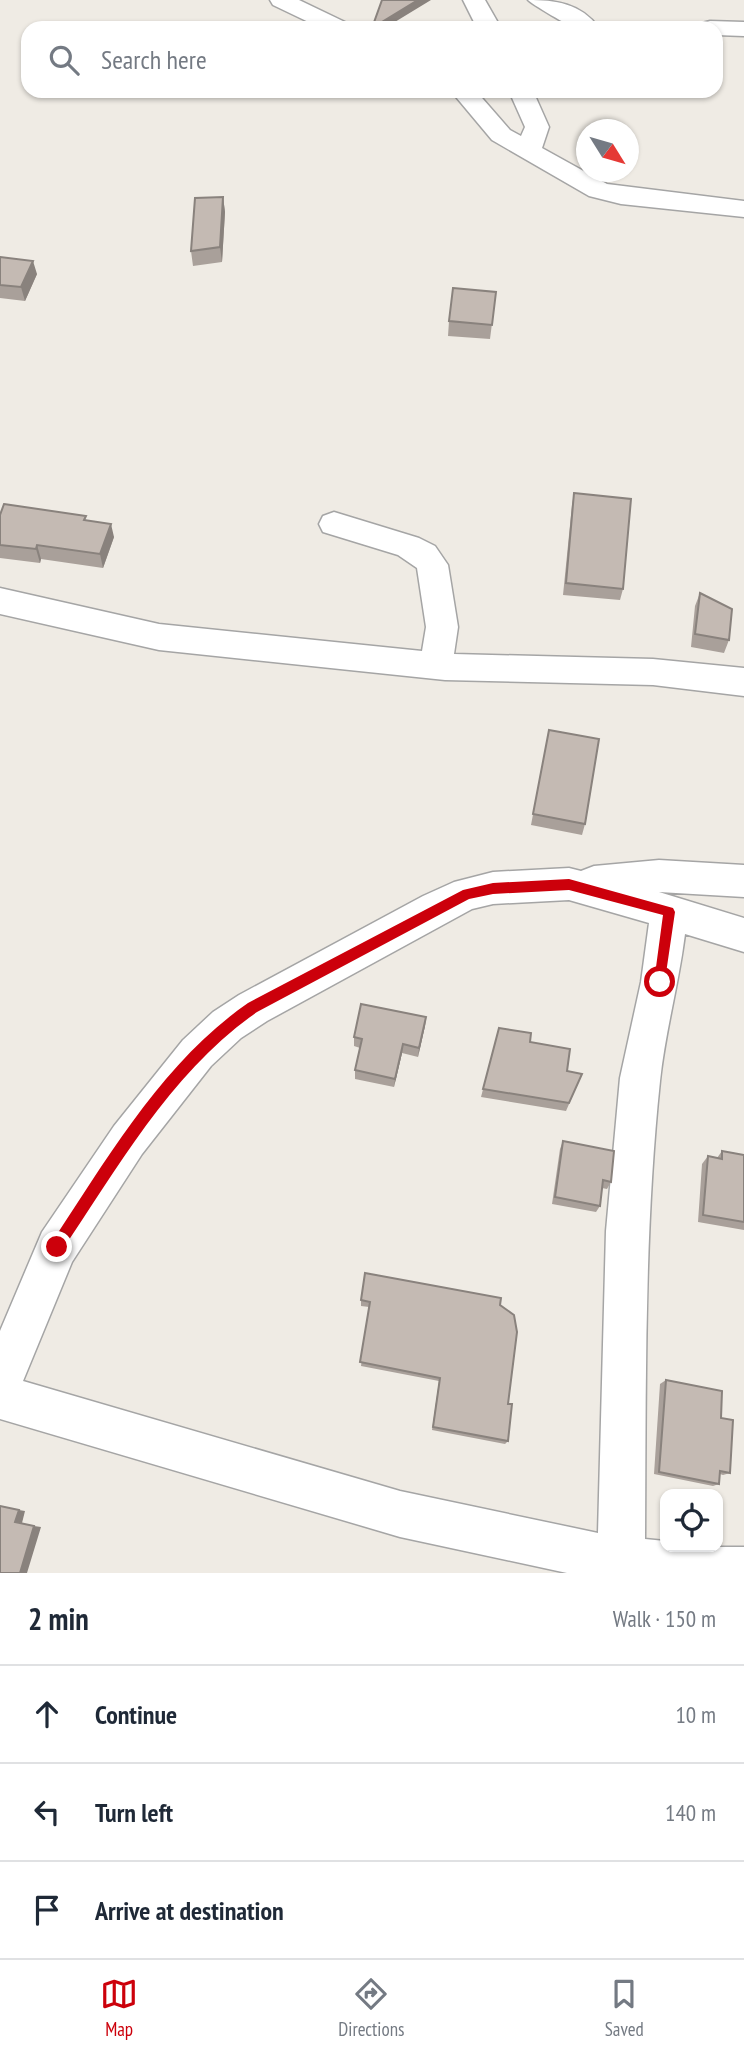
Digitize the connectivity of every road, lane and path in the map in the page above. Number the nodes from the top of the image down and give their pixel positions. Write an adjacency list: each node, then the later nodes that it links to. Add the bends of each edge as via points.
1 (281, 0): 4 (street)
2 (474, 0): 5 (street)
3 (539, 0): 6 (street)
4 (324, 21)
5 (485, 21)
6 (578, 21)
7 (723, 28): 8 (street)
8 (744, 29)
9 (469, 98): 11 (street, via 490,125)
10 (528, 98): 11 (street, via 537,127)
11 (527, 151): 12 (street, via 590,186 621,196)
12 (744, 209)
13 (334, 524): 15 (street, via 408,545 432,565 442,627)
14 (0, 601): 15 (street, via 159,637)
15 (436, 666): 16 (street, via 653,672)
16 (744, 682)
17 (744, 881): 18 (street, via 659,876)
18 (569, 884): 19 (street); 21 (street, via 467,894 227,1025 197,1053 128,1140 57,1247)
19 (669, 912): 20 (street); 23 (street, via 640,1078 628,1231)
20 (744, 935)
21 (0, 1383)
22 (0, 1397): 23 (street, via 400,1514)
23 (624, 1567): 24 (street)
24 (744, 1571)

